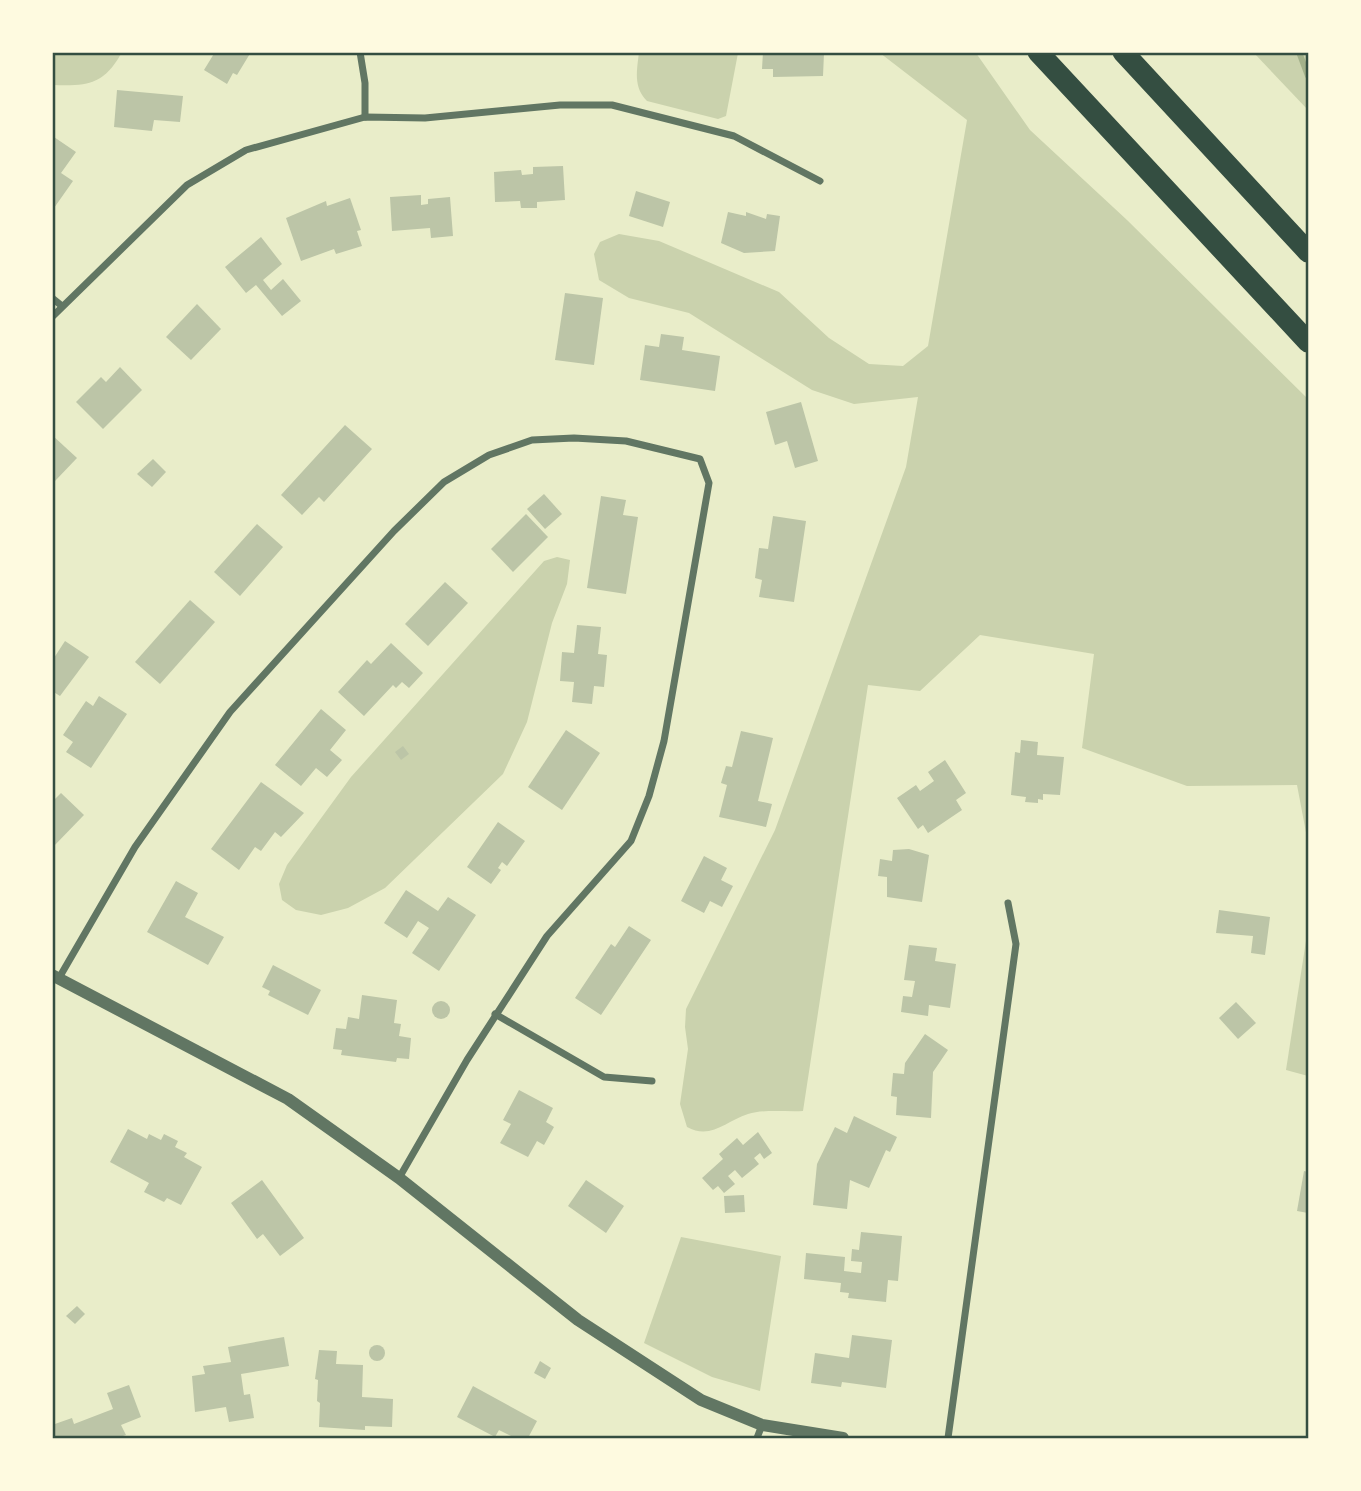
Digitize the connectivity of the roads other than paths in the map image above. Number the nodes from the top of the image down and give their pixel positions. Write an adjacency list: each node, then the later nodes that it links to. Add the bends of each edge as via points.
1 (359, 52): 4 (street)
2 (1038, 52): 10 (highway)
3 (1123, 52): 6 (highway)
4 (365, 117): 5 (street, via 425,118 612,105 734,136); 8 (street, via 246,150 187,185)
5 (820, 181)
6 (1308, 251)
7 (52, 298): 8 (street)
8 (62, 306): 9 (street)
9 (52, 317)
10 (1308, 342)
11 (1008, 903): 19 (street, via 1016,944)
12 (56, 976): 13 (street, via 135,847 230,712 444,482 489,455 531,440 626,441 701,458 709,483 664,741 649,796 632,841 547,936); 15 (street, via 288,1099)
13 (495, 1014): 14 (street, via 604,1077); 15 (street)
14 (652, 1081)
15 (399, 1178): 16 (street, via 578,1320 701,1400)
16 (761, 1425): 17 (street); 18 (street)
17 (757, 1438)
18 (843, 1438)
19 (948, 1438)

